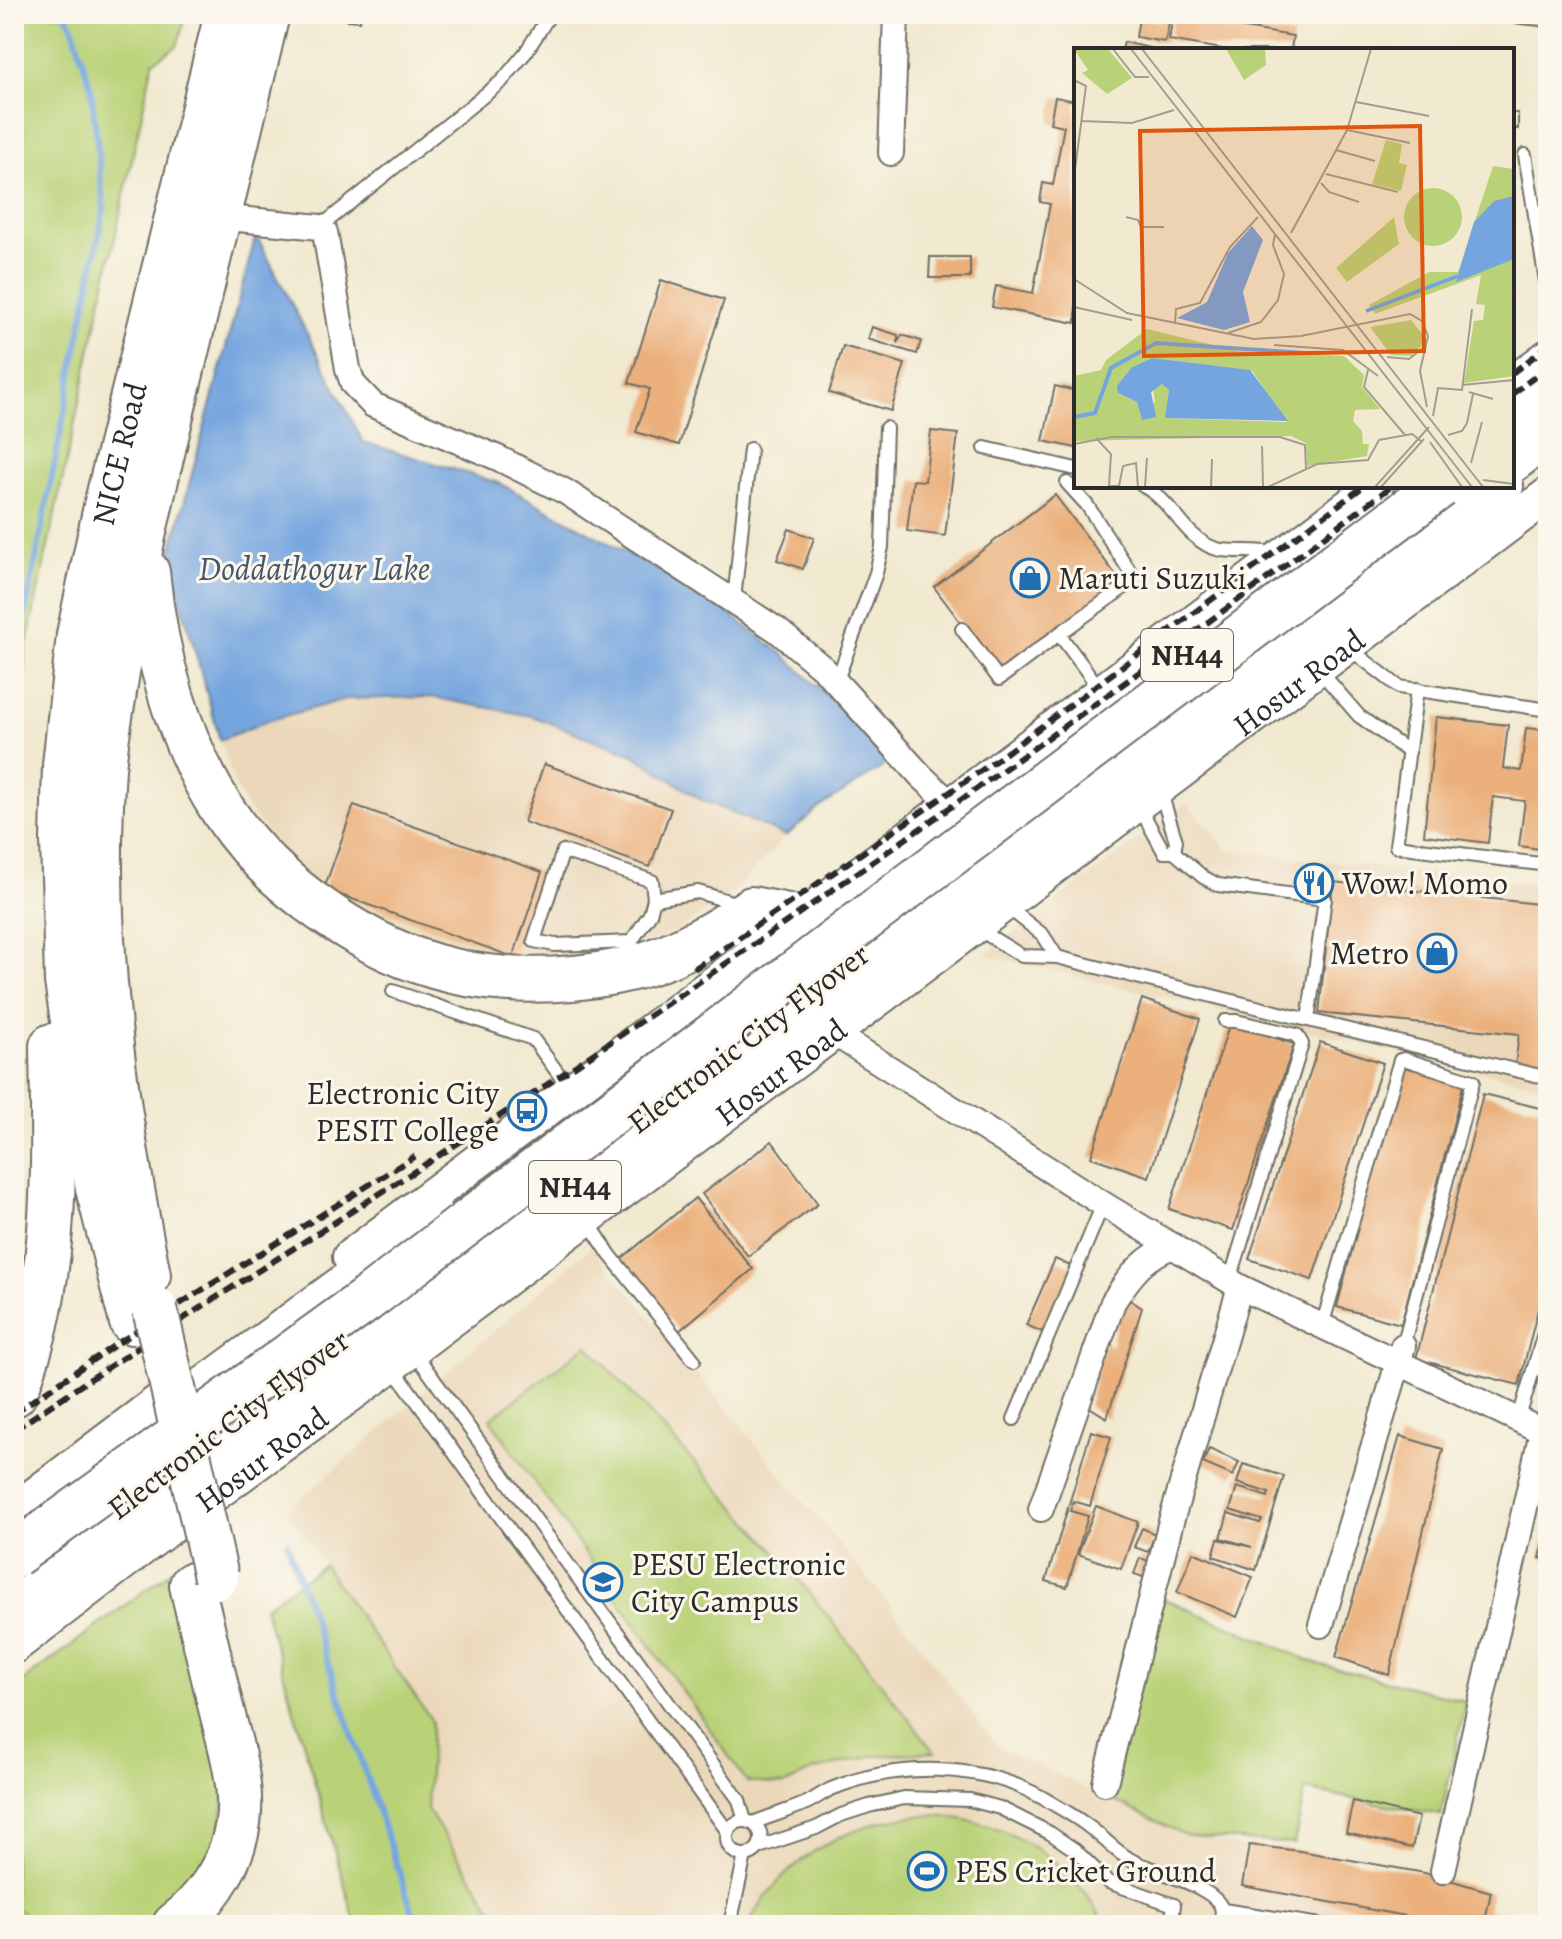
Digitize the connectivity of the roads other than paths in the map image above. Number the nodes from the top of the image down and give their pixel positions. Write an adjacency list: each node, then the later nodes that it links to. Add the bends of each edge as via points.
1 (227, 14): 49 (highway, NICE Road, via 79,635 65,765)
2 (267, 14): 7 (highway, NICE Road)
3 (550, 14): 8 (lane, via 502,81)
4 (896, 14): 5 (street)
5 (891, 153)
6 (1525, 155): 9 (lane)
7 (218, 217): 8 (street); 32 (highway, NICE Road)
8 (320, 227): 34 (street, via 348,369 363,396 393,416 566,492)
9 (1548, 293)
10 (1548, 357): 11 (street)
11 (1514, 382)
12 (1548, 383): 14 (highway)
13 (1548, 406): 16 (highway)
14 (1514, 408)
15 (886, 428): 39 (lane, via 882,547)
16 (1514, 431)
17 (1548, 432): 21 (highway)
18 (985, 448): 22 (lane)
19 (750, 449): 34 (lane)
20 (1548, 451): 23 (highway)
21 (1514, 458)
22 (1074, 469)
23 (1514, 476)
24 (1067, 483): 36 (lane, via 1131,573 1126,586)
25 (1373, 488): 33 (street)
26 (1409, 488): 52 (highway, NH44)
27 (1437, 488): 78 (highway, Electronic City Flyover, bridge, via 366,1300)
28 (1474, 488): 80 (highway, Electronic City Flyover, via 837,972)
29 (1498, 488): 68 (highway, Hosur Road / NH44)
30 (1159, 490): 33 (lane, via 1208,546 1272,552)
31 (1548, 495): 37 (street, Hosur Road)
32 (144, 530): 51 (highway, via 162,663 203,776 256,852 332,918 451,970 553,980 618,972 684,948); 65 (highway, NICE Road, via 103,767 101,900)
33 (1279, 559): 41 (street)
34 (734, 600): 39 (street)
35 (962, 629): 36 (lane, via 999,679)
36 (1059, 634): 41 (lane)
37 (1357, 655): 38 (street, Hosur Road); 40 (lane, via 1399,687)
38 (1317, 668): 43 (lane, via 1360,717); 44 (street, Hosur Road)
39 (836, 683): 45 (street)
40 (1417, 689): 42 (lane); 43 (lane)
41 (1098, 694): 45 (street)
42 (1548, 710)
43 (1409, 752): 47 (lane, via 1396,846)
44 (1148, 795): 46 (lane, via 1176,841); 46 (lane, via 1164,852); 50 (street, Hosur Road)
45 (951, 804): 52 (street)
46 (1174, 852): 56 (lane, via 1218,885 1325,899)
47 (1548, 865)
48 (654, 899): 48 (lane, via 652,881 563,851 534,941 631,942); 51 (lane, via 698,892)
49 (63, 900): 65 (highway, via 67,981 98,1188); 71 (highway, via 51,956 53,1138 46,1275)
50 (1003, 904): 53 (street, Hosur Road); 54 (lane, via 1043,935)
51 (752, 909): 52 (highway)
52 (815, 921): 60 (street); 77 (highway, NH44, via 492,1179)
53 (973, 926): 54 (lane, via 1022,956); 58 (street, Hosur Road)
54 (1057, 957): 56 (lane)
55 (393, 991): 60 (lane, via 533,1039)
56 (1308, 1020): 59 (lane)
57 (1225, 1021): 64 (lane, via 1297,1035 1302,1044)
58 (832, 1032): 61 (street); 62 (street, Hosur Road)
59 (1548, 1078)
60 (571, 1090): 76 (street)
61 (1103, 1204): 63 (street); 72 (lane)
62 (585, 1217): 68 (street, Hosur Road); 70 (lane)
63 (1174, 1246): 64 (street); 75 (street, via 1150,1257 1113,1302)
64 (1235, 1284): 67 (street); 84 (street)
65 (144, 1315): 79 (highway, bridge)
66 (1548, 1320): 73 (lane)
67 (1322, 1326): 69 (street); 69 (lane, via 1400,1060 1473,1081)
68 (393, 1343): 81 (highway, Hosur Road / NH44); 83 (street, Hosur Road, via 180,1519); 85 (lane, via 739,1800); 87 (lane)
69 (1401, 1355): 73 (street); 82 (street)
70 (694, 1360)
71 (14, 1394)
72 (1014, 1419)
73 (1518, 1421): 74 (street)
74 (1545, 1433): 91 (street)
75 (1041, 1509)
76 (14, 1511)
77 (14, 1529)
78 (14, 1555)
79 (204, 1581): 95 (highway, via 241,1805 225,1868); 96 (highway, via 245,1699 262,1793 258,1852 245,1884)
80 (14, 1582)
81 (14, 1609)
82 (1321, 1625)
83 (14, 1646)
84 (1105, 1783)
85 (749, 1822): 86 (lane, via 862,1779 939,1770 1009,1783); 87 (lane, via 735,1823); 88 (lane, via 761,1835)
86 (1090, 1827): 89 (lane); 92 (lane, via 1123,1857)
87 (728, 1832): 90 (lane, via 730,1849)
88 (759, 1847): 89 (lane, via 869,1806 938,1797 1000,1808); 90 (lane)
89 (1075, 1850): 93 (lane, via 1108,1882)
90 (745, 1855): 97 (lane)
91 (1443, 1871)
92 (1192, 1886): 93 (lane); 94 (lane, via 1216,1898)
93 (1174, 1905): 98 (lane)
94 (1223, 1910): 99 (lane); 100 (lane)
95 (175, 1925)
96 (215, 1925)
97 (730, 1925)
98 (1171, 1925)
99 (1220, 1925)
100 (1321, 1925)

